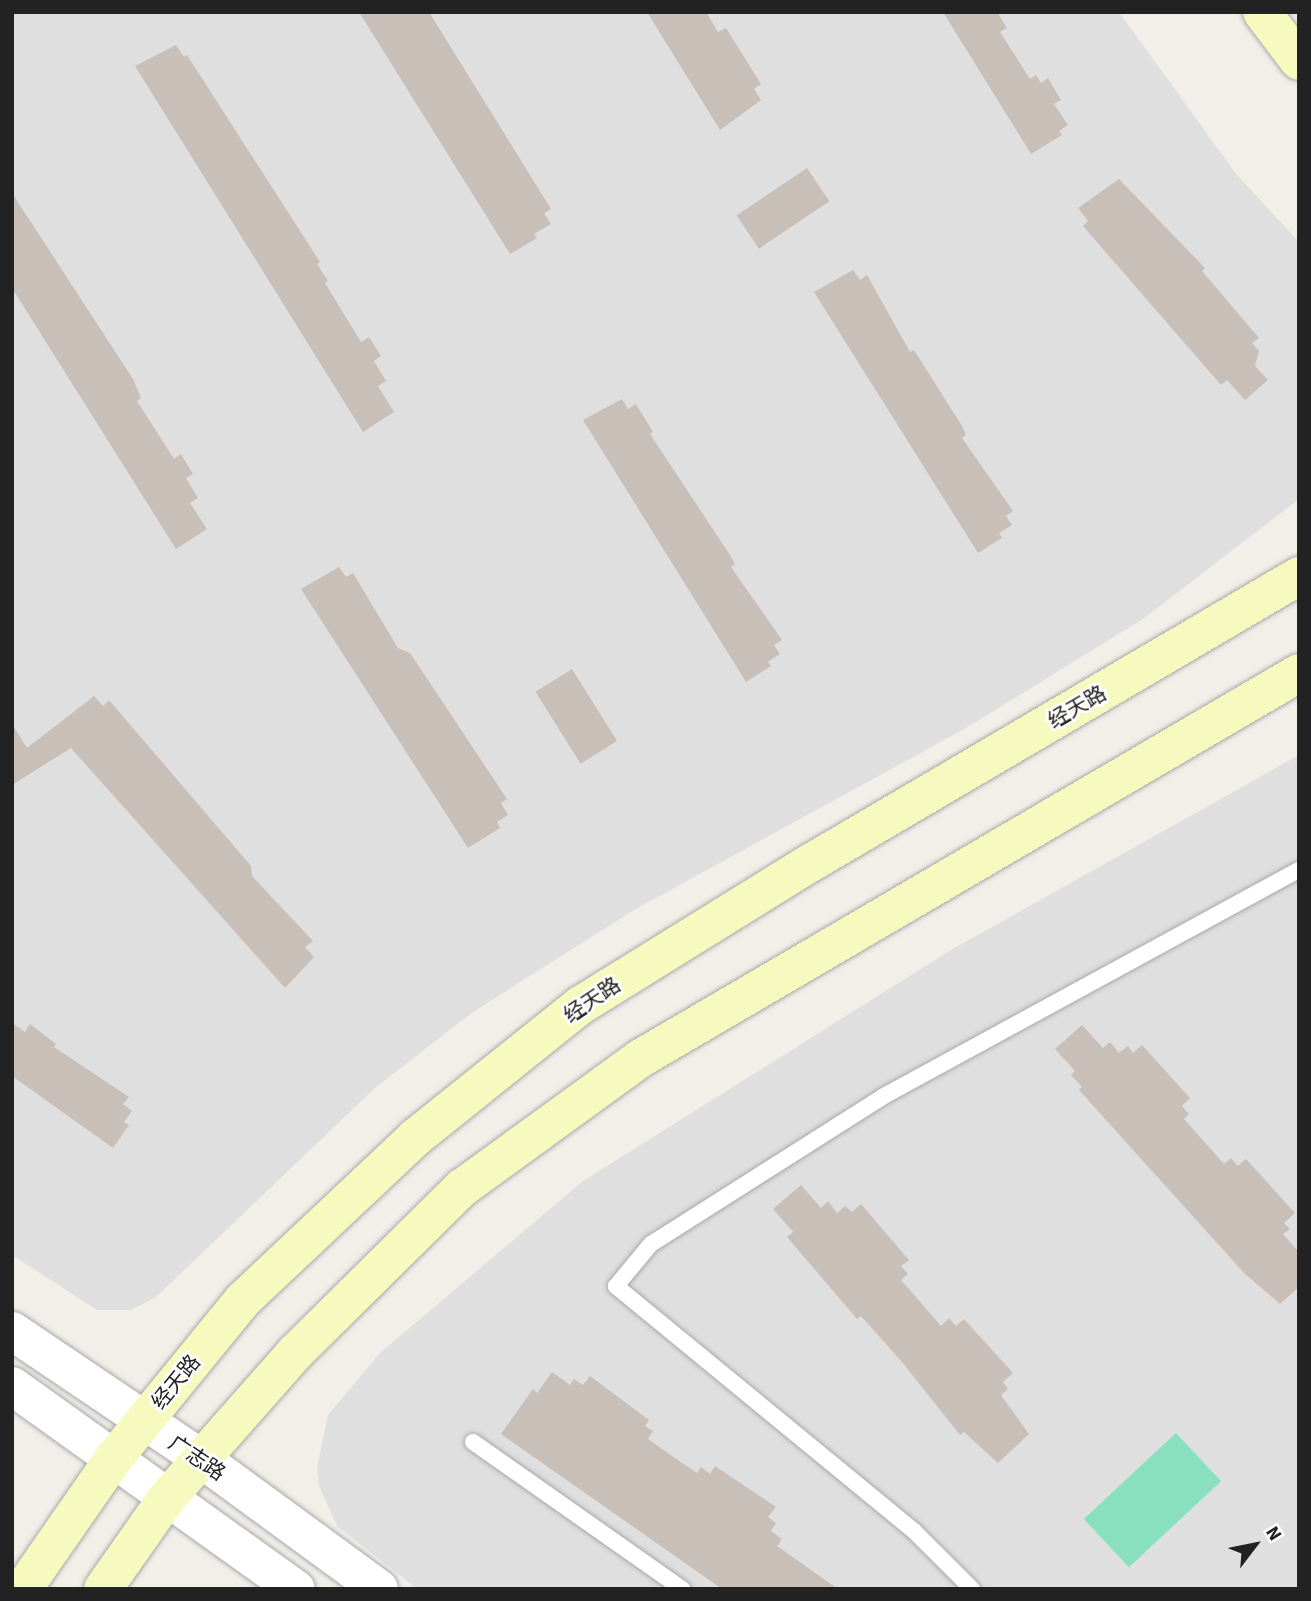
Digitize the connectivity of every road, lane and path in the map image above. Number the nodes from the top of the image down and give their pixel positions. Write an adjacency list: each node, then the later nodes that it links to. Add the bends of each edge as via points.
1 (1262, 12): 2 (main road)
2 (1299, 61)
3 (1299, 576): 8 (main road, 经天路, via 812,862 581,1005 416,1137 243,1300)
4 (1299, 673): 11 (main road, via 641,1058 462,1188 295,1353)
5 (1299, 870): 18 (lane, via 884,1096 650,1244 616,1286 914,1531)
6 (12, 1331): 8 (street, 广志路)
7 (12, 1386): 10 (street)
8 (143, 1422): 10 (main road, 经天路); 11 (street, 广志路)
9 (473, 1442): 17 (lane)
10 (114, 1458): 12 (street); 13 (main road, 经天路)
11 (202, 1460): 12 (main road); 16 (street, 广志路)
12 (167, 1498): 14 (main road); 15 (street)
13 (23, 1589)
14 (103, 1589)
15 (296, 1589)
16 (379, 1589)
17 (682, 1589)
18 (972, 1589)

